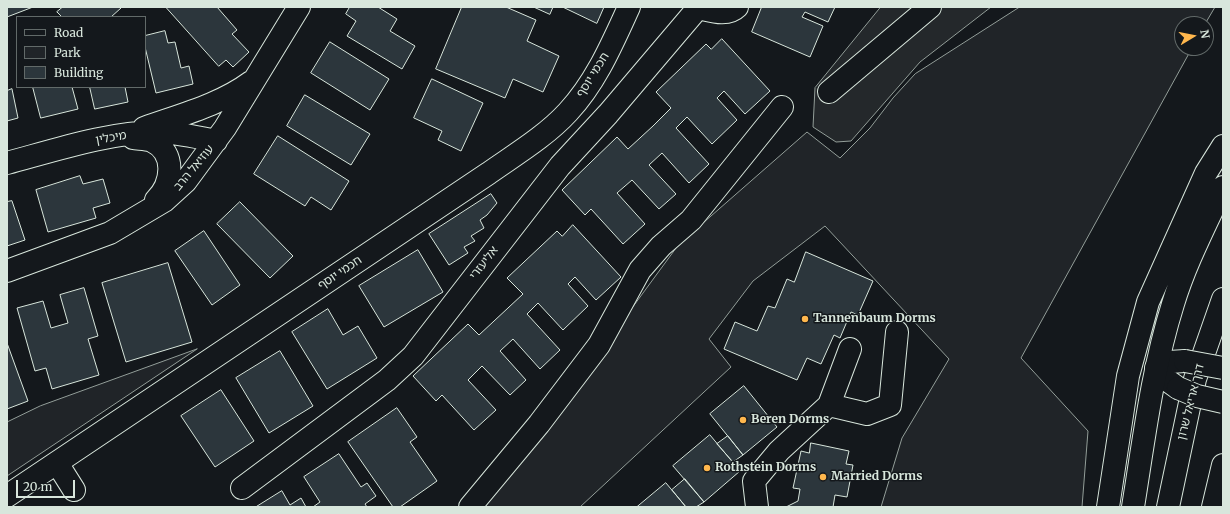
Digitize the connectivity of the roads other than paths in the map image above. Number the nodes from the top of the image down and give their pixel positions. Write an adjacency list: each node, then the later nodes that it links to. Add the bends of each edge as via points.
1 (299, 7): 6 (main road, עוזיאל הרב)
2 (629, 7): 23 (main road, חכמי יוסף, via 593,80 553,127 489,173)
3 (736, 7): 5 (main road, אליעזרי, via 734,10 720,12)
4 (930, 7): 7 (main road)
5 (698, 8): 25 (main road, אליעזרי, via 560,166 413,356 387,380)
6 (255, 79): 9 (main road, via 241,90 219,101); 10 (main road, עוזיאל הרב)
7 (829, 92)
8 (782, 107): 28 (main road, via 691,220 661,246 640,270 599,345 539,424)
9 (120, 136): 10 (main road, מיכלין, via 158,132); 12 (main road, מיכלין); 14 (main road, via 152,141 168,159 170,174 164,192)
10 (216, 141): 14 (main road, עוזיאל הרב, via 186,181 164,201)
11 (1223, 146): 30 (main road, via 1206,173 1148,302 1128,376)
12 (7, 163)
13 (1223, 187): 19 (main road, via 1176,296)
14 (139, 218): 15 (main road, עוזיאל הרב, via 110,234)
15 (7, 271)
16 (1223, 298): 32 (main road, דרך אריאל שרון, via 1195,379)
17 (897, 332): 22 (main road, via 890,405 867,414)
18 (850, 349): 22 (main road)
19 (1156, 368): 20 (main road, bridge, via 1169,362 1185,361); 21 (main road, bridge, via 1164,378 1178,388); 31 (main road)
20 (1223, 368)
21 (1223, 402)
22 (829, 405): 29 (main road, via 779,451 754,481)
23 (57, 463): 26 (main road); 27 (main road, חכמי יוסף)
24 (1223, 465): 33 (main road)
25 (242, 488)
26 (74, 490)
27 (7, 496)
28 (470, 507)
29 (757, 507)
30 (1108, 507)
31 (1133, 507)
32 (1168, 507)
33 (1213, 507)

